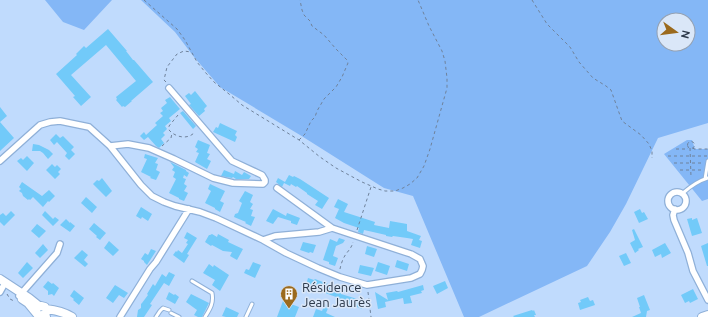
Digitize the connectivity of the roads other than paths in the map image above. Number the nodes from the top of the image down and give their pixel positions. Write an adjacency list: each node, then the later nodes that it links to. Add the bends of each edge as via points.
1 (169, 88): 2 (street, via 232,161 262,175 265,182 233,183 213,178 149,148 128,144)
2 (110, 146): 3 (street, via 89,127 60,121 50,122 40,124); 8 (street, via 152,196)
3 (0, 161)
4 (708, 162): 5 (lane)
5 (706, 178): 7 (lane, via 690,186)
6 (277, 188): 10 (street)
7 (683, 193): 9 (street, via 687,199 685,206); 9 (street, via 676,192 670,195 668,202)
8 (189, 209): 11 (street, via 216,218); 22 (street)
9 (675, 210): 16 (street, via 674,220 693,271)
10 (332, 228): 11 (street); 11 (street, via 411,254 420,259 422,270 420,274 411,278 367,285 318,268)
11 (263, 240)
12 (60, 244): 15 (street, via 57,253)
13 (192, 281): 25 (lane, via 212,293 212,305)
14 (2, 285): 15 (main road)
15 (20, 294): 18 (main road)
16 (708, 300)
17 (252, 304): 26 (lane)
18 (42, 313): 20 (main road); 21 (main road, via 54,310)
19 (708, 315): 27 (main road)
20 (62, 317)
21 (72, 317)
22 (120, 317)
23 (156, 317): 24 (lane, via 163,308)
24 (179, 317)
25 (205, 317)
26 (246, 317)
27 (703, 317)

